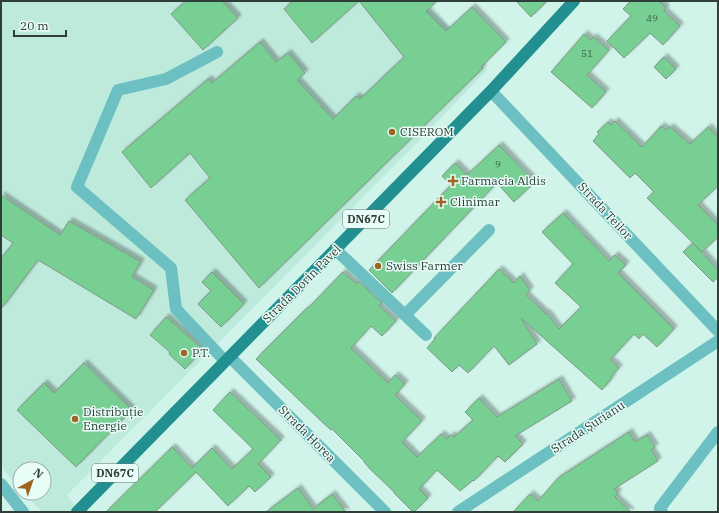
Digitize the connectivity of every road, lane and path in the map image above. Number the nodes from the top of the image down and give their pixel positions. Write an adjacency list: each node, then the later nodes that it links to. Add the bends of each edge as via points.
1 (574, 1): 3 (main road, Strada Dorin Pavel / DN67C)
2 (217, 52): 10 (street, Strada Horea, via 166,79 118,90 77,187 171,268 176,309)
3 (492, 91): 5 (main road, Strada Dorin Pavel / DN67C); 7 (street, Strada Teilor)
4 (489, 230): 6 (street)
5 (336, 249): 6 (street); 10 (main road, Strada Dorin Pavel / DN67C)
6 (405, 316): 8 (street)
7 (718, 332)
8 (426, 335)
9 (718, 341): 16 (street, Strada Șurianu)
10 (227, 359): 14 (main road, Strada Dorin Pavel / DN67C); 15 (street, Strada Horea)
11 (718, 432): 17 (street, via 660,508)
12 (1, 484): 13 (street)
13 (23, 512)
14 (77, 512)
15 (385, 512)
16 (458, 512)
17 (662, 512)

